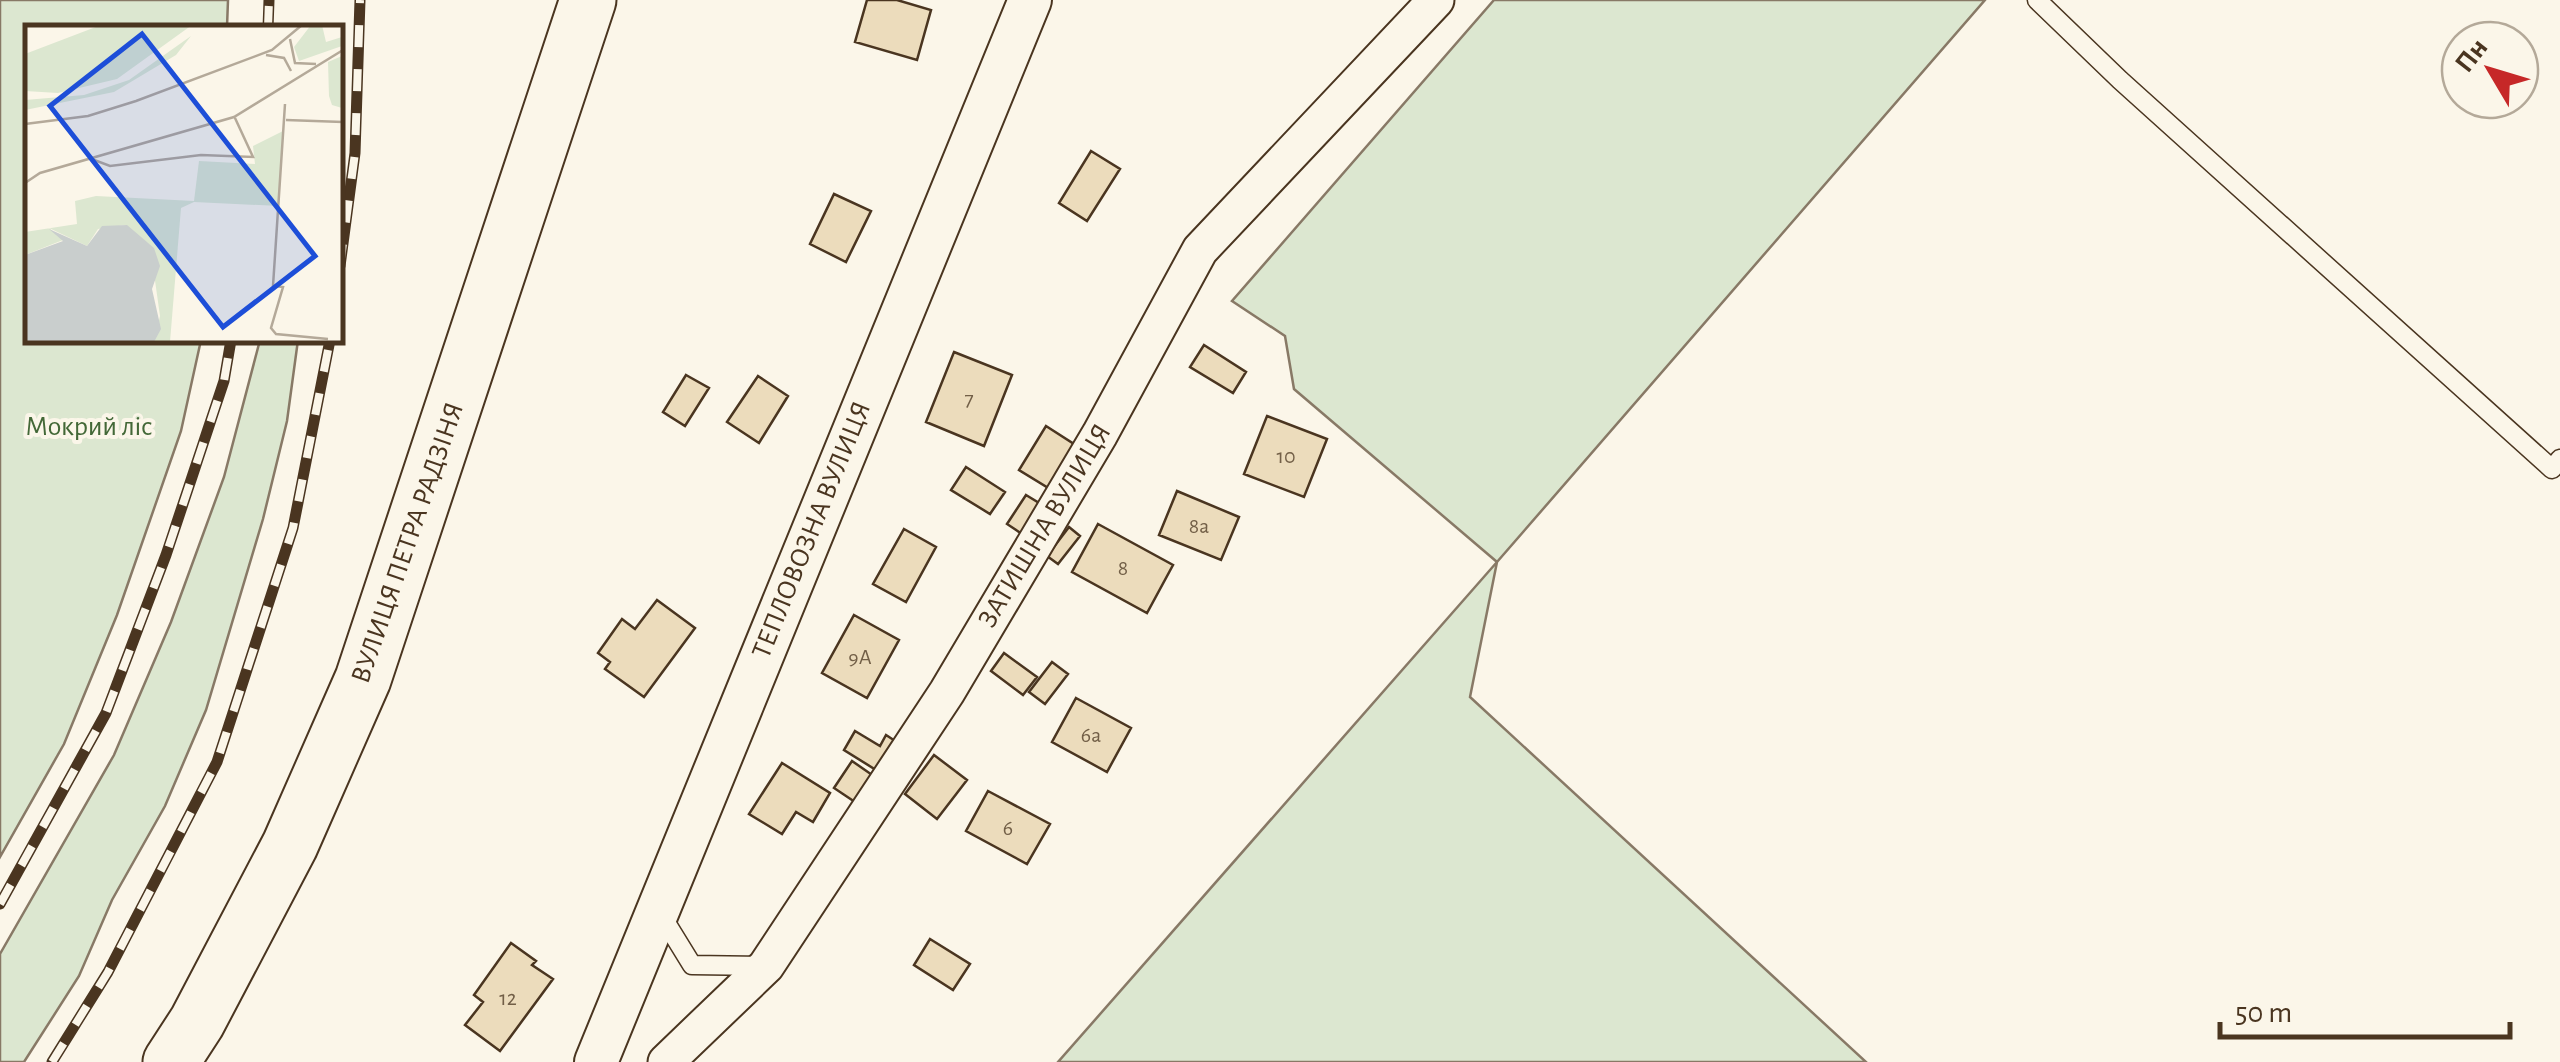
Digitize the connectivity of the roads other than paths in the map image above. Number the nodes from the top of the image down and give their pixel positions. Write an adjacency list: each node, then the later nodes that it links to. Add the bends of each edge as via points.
1 (588, 0): 8 (main road, ВУЛИЦЯ ПЕТРА РАДЗІНЯ, via 363,680 290,845)
2 (1030, 0): 6 (street, ТЕПЛОВОЗНА ВУЛИЦЯ)
3 (1436, 0): 7 (street, ЗАТИШНА ВУЛИЦЯ, via 1200,250 947,692)
4 (2036, 0): 5 (lane, via 2552,469)
5 (2560, 460)
6 (658, 910): 7 (lane, via 692,965); 9 (street, ТЕПЛОВОЗНА ВУЛИЦЯ)
7 (766, 966): 10 (street, ЗАТИШНА ВУЛИЦЯ)
8 (171, 1062)
9 (596, 1062)
10 (666, 1062)

